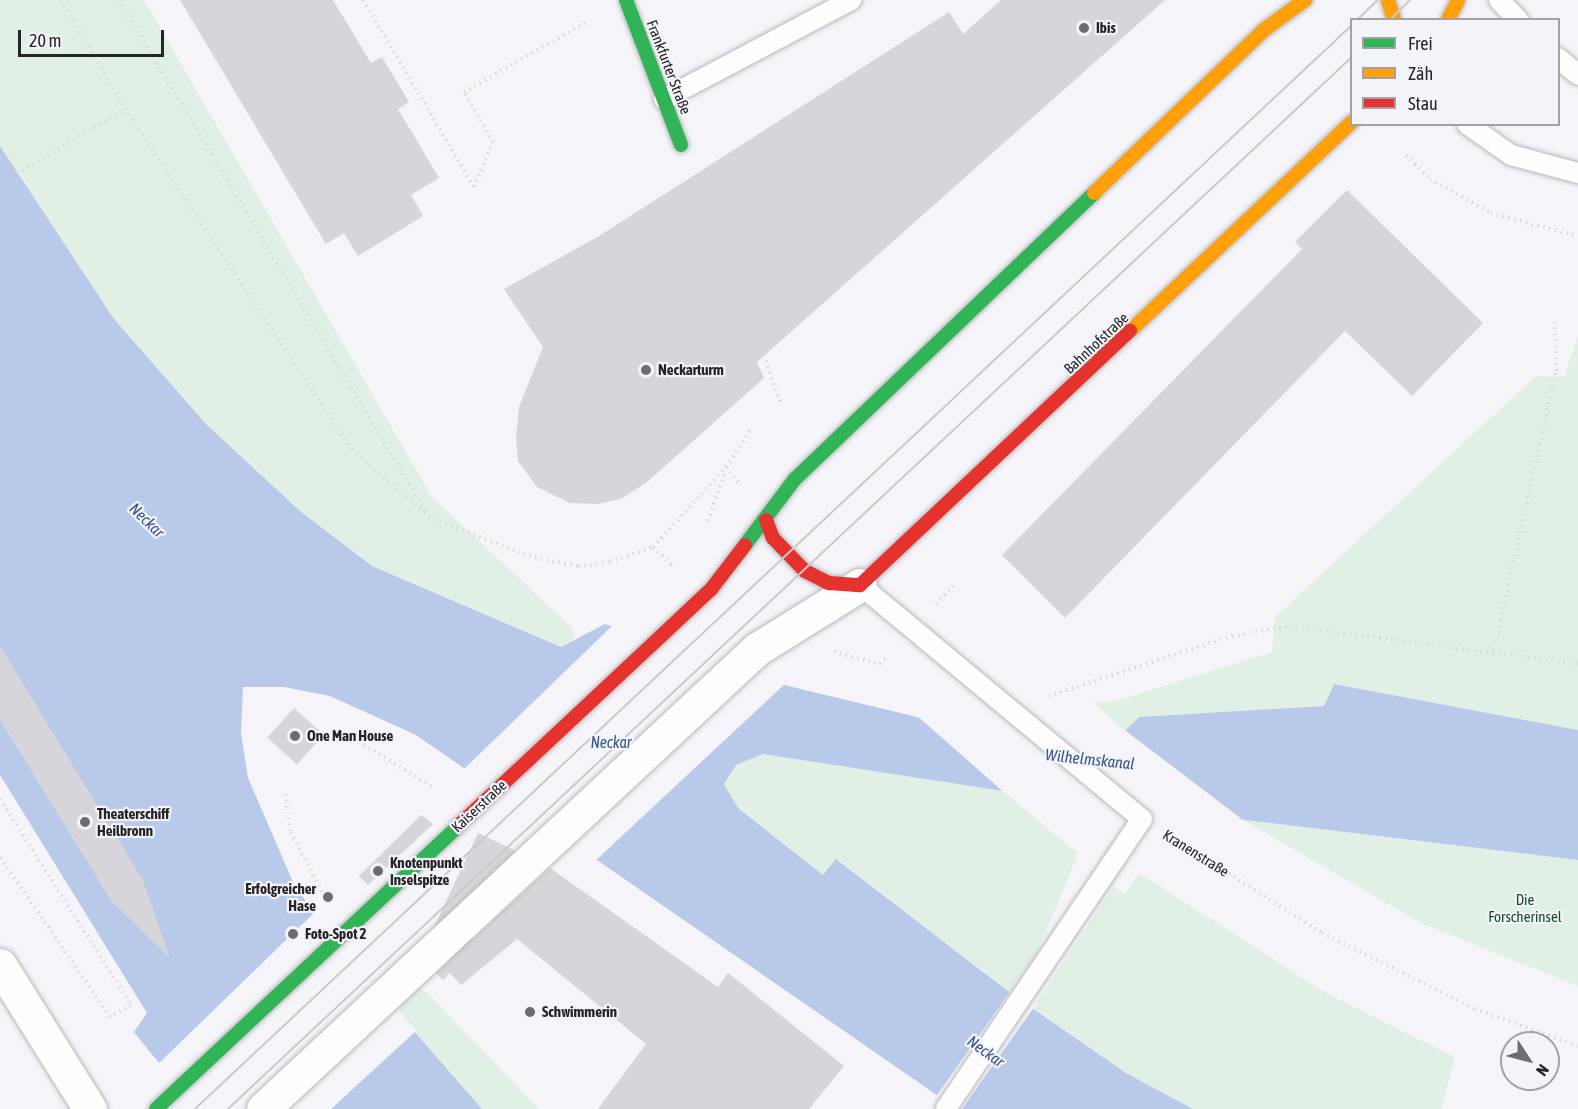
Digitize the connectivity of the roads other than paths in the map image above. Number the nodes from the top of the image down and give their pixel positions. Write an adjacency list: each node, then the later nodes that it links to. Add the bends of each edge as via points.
1 (627, 0): 14 (street, Frankfurter Straße)
2 (851, 0): 14 (lane)
3 (1288, 0): 11 (street)
4 (1305, 0): 11 (street)
5 (1388, 0): 8 (street)
6 (1458, 0): 9 (street)
7 (1499, 0): 10 (lane)
8 (1393, 18)
9 (1449, 18)
10 (1516, 18)
11 (1264, 30): 19 (street, Kaiserstraße, via 795,479)
12 (1560, 60): 13 (lane)
13 (1578, 75)
14 (664, 99): 17 (street, Frankfurter Straße)
15 (1350, 124): 20 (street, Bahnhofstraße)
16 (1470, 126): 18 (lane, via 1511,155)
17 (681, 145)
18 (1578, 173)
19 (766, 520): 20 (street, via 773,538 806,571 829,583); 23 (street, Kaiserstraße, via 735,562 672,626)
20 (860, 585): 24 (street, via 757,649); 25 (lane, via 1142,819)
21 (0, 965): 22 (street)
22 (90, 1109)
23 (156, 1109)
24 (263, 1109)
25 (946, 1109)

